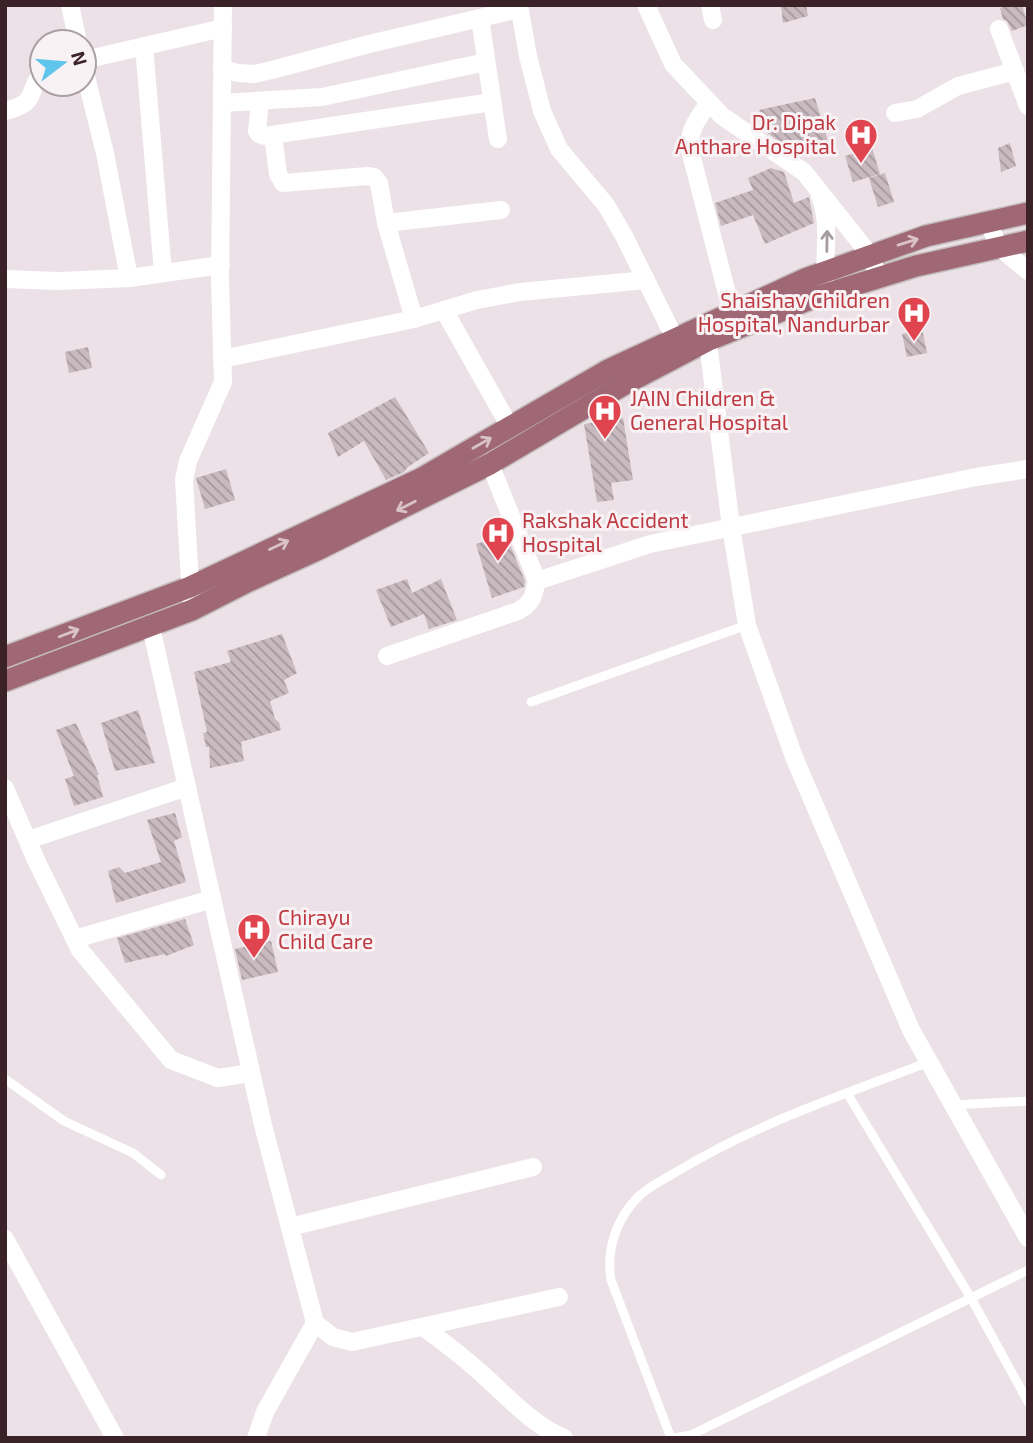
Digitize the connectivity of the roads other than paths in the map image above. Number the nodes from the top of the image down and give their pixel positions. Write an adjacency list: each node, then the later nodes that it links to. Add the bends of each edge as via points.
1 (70, 5): 6 (street)
2 (223, 5): 7 (street)
3 (646, 5): 19 (street, via 673,64)
4 (519, 7): 5 (street); 40 (street, via 542,111 559,149 606,205)
5 (480, 18): 11 (street); 12 (street, via 254,74)
6 (75, 28)
7 (223, 28): 9 (street); 12 (street)
8 (999, 29): 13 (street)
9 (144, 46): 10 (street); 36 (street)
10 (98, 57)
11 (486, 62): 16 (street, via 341,94); 17 (street)
12 (222, 69): 18 (street)
13 (1015, 71): 20 (street); 22 (street, via 958,86 917,109)
14 (31, 98): 21 (street)
15 (91, 98): 37 (street)
16 (260, 101): 18 (street); 23 (street, via 257,131)
17 (492, 102): 23 (street); 24 (street)
18 (222, 103): 33 (street)
19 (709, 103): 25 (street, via 804,172); 43 (street, via 694,125 690,150)
20 (1028, 106)
21 (5, 111)
22 (895, 113)
23 (273, 135): 29 (street, via 283,183 374,177)
24 (498, 139)
25 (818, 190): 32 (street); 35 (street, one-way to 25, via 827,233)
26 (501, 210): 29 (street)
27 (1028, 213): 28 (main road)
28 (988, 222): 31 (street); 32 (main road, one-way to 28)
29 (386, 223): 44 (street)
30 (1028, 241): 31 (main road)
31 (999, 247): 34 (street); 38 (main road)
32 (870, 255): 35 (main road); 38 (street)
33 (221, 265): 36 (street); 47 (street)
34 (1028, 271)
35 (824, 272): 41 (street); 43 (main road)
36 (163, 273): 37 (street)
37 (130, 278): 39 (street)
38 (879, 278): 41 (main road)
39 (5, 279)
40 (646, 280): 42 (street, via 520,292); 46 (street)
41 (825, 294): 45 (main road)
42 (444, 310): 44 (street); 48 (street)
43 (732, 313): 45 (main road)
44 (414, 319): 47 (street)
45 (707, 332): 46 (main road); 51 (street)
46 (679, 346): 48 (main road, via 608,370); 49 (main road, via 625,384)
47 (222, 359): 53 (street, via 223,382 184,480)
48 (510, 427): 53 (main road, one-way to 48, via 422,478)
49 (489, 464): 52 (street); 54 (main road, one-way to 54)
50 (1028, 469): 51 (street)
51 (731, 527): 52 (street, via 650,544); 55 (street)
52 (537, 579): 57 (street, via 534,596 518,611)
53 (190, 587): 54 (street); 58 (main road, one-way to 53)
54 (192, 610): 56 (main road)
55 (747, 625): 60 (lane); 66 (street, via 794,757 911,1030)
56 (151, 627): 59 (main road); 62 (street)
57 (387, 656)
58 (5, 657)
59 (5, 681)
60 (531, 702)
61 (5, 788): 63 (street)
62 (187, 788): 63 (street); 64 (street)
63 (28, 840): 65 (street)
64 (212, 899): 65 (street); 67 (street)
65 (75, 939): 67 (street, via 171,1060 218,1078)
66 (929, 1062): 69 (lane); 71 (street)
67 (251, 1073): 74 (street)
68 (5, 1079): 73 (lane, via 64,1121 128,1150)
69 (847, 1093): 79 (lane); 86 (lane, via 700,1158 646,1190 621,1221 609,1256 611,1280)
70 (1028, 1101): 71 (lane)
71 (953, 1105): 75 (street)
72 (533, 1167): 74 (street)
73 (161, 1175)
74 (290, 1227): 80 (street)
75 (1028, 1238)
76 (5, 1239): 83 (street)
77 (1028, 1270): 79 (lane)
78 (559, 1297): 81 (street)
79 (971, 1298): 82 (lane); 86 (lane, via 691,1435)
80 (314, 1323): 81 (street, via 333,1337 352,1342); 84 (street, via 265,1412)
81 (424, 1328): 85 (street, via 530,1416)
82 (1028, 1402)
83 (114, 1438)
84 (256, 1438)
85 (564, 1438)
86 (673, 1438)

